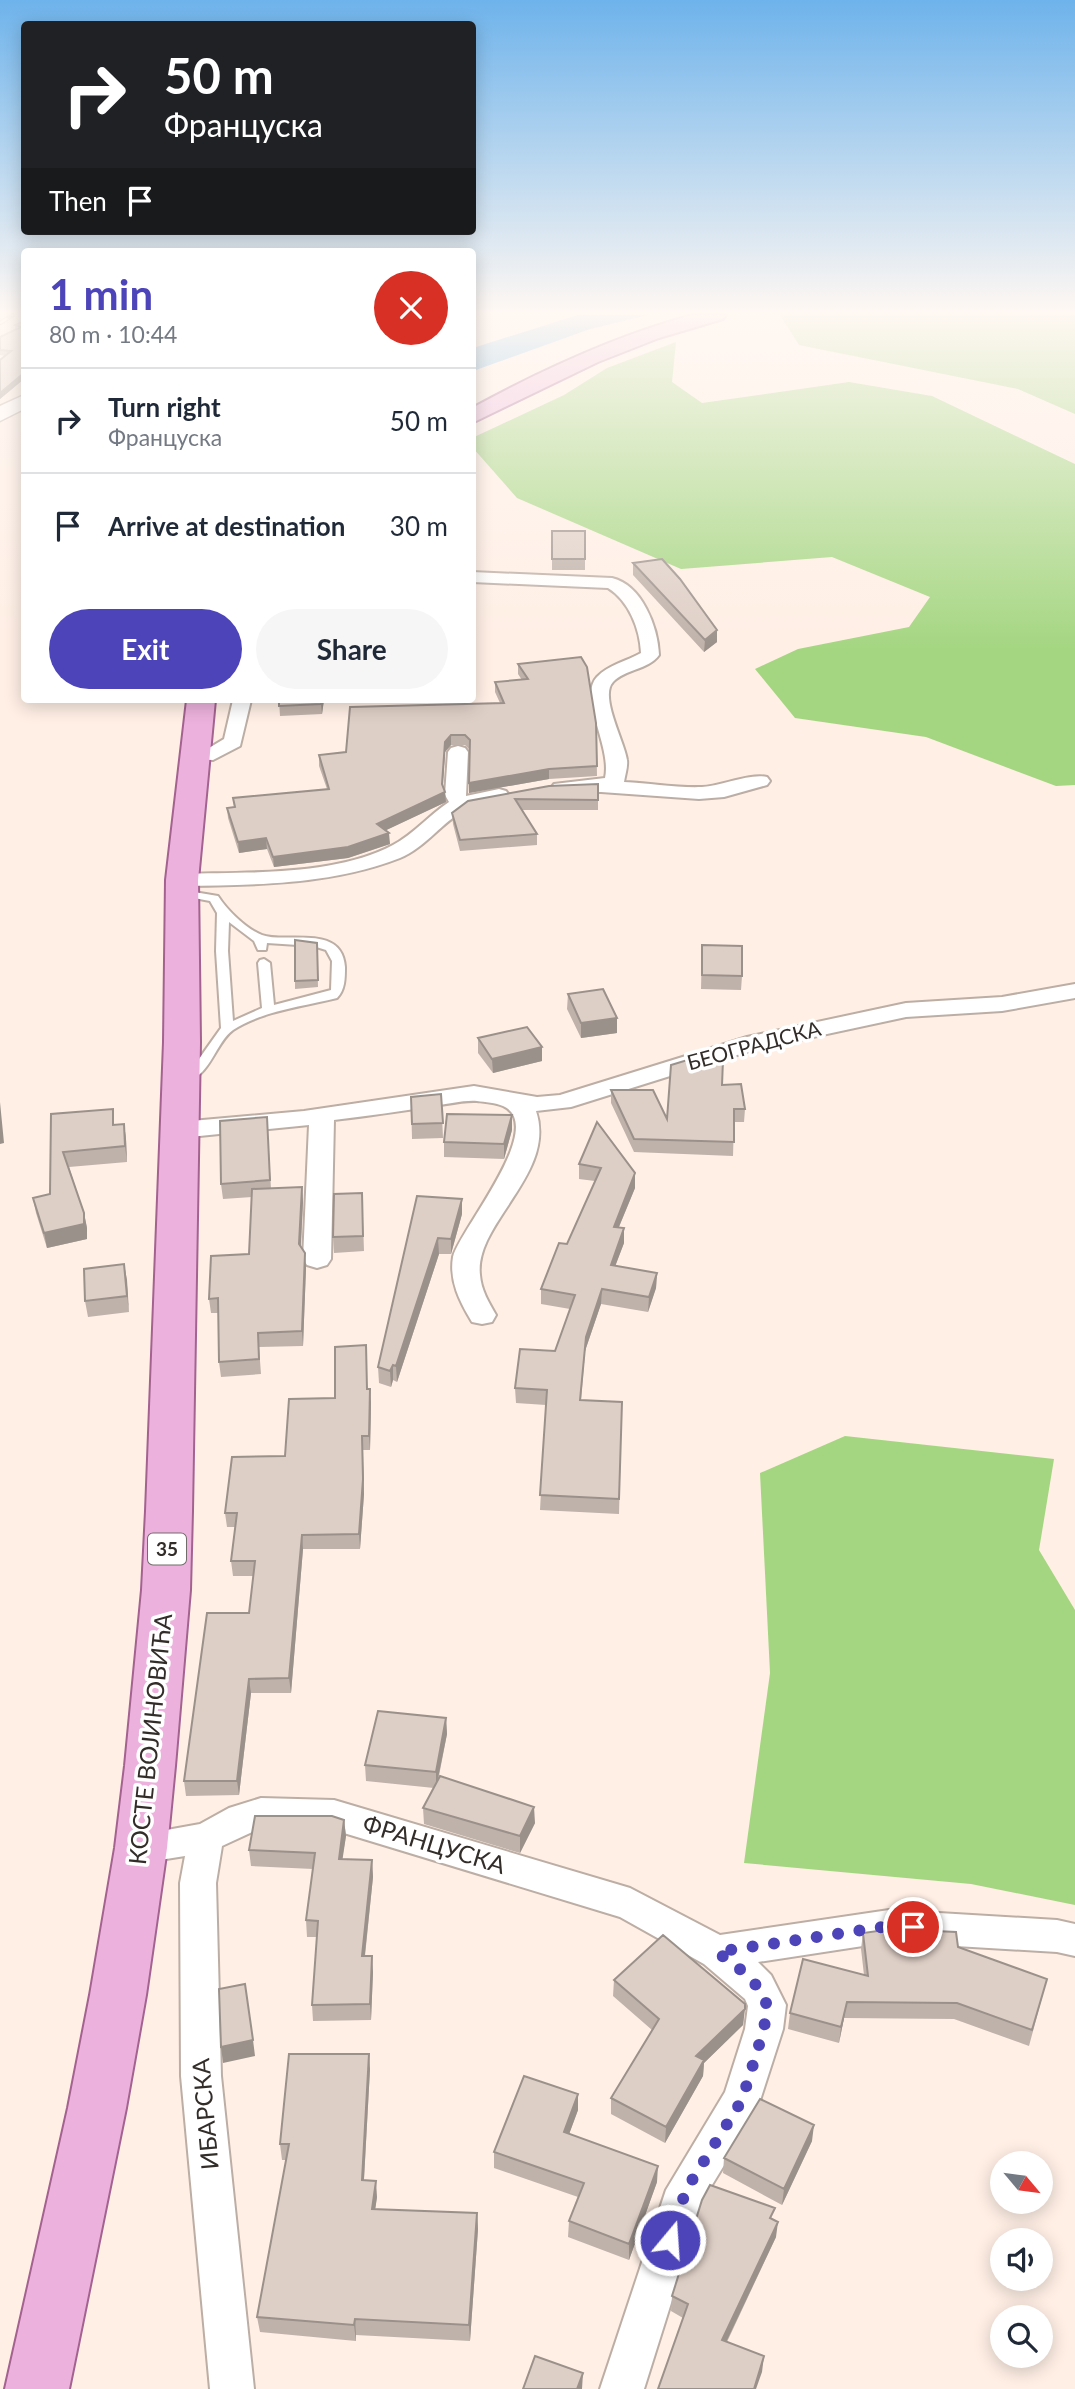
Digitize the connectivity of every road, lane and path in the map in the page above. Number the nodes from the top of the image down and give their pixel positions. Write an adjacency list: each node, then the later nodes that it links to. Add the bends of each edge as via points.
1 (476, 577): 2 (street)
2 (596, 582): 8 (street, via 612,583 627,591 651,640 650,654 602,682 602,711 618,762 614,782)
3 (201, 703): 6 (main road, КОСТЕ ВОЈИНОВИЋА / 35)
4 (241, 703): 6 (street, via 233,741 214,754)
5 (458, 752): 9 (street, via 455,795)
6 (194, 755): 10 (main road, КОСТЕ ВОЈИНОВИЋА / 35)
7 (760, 781): 8 (street, via 699,793)
8 (601, 786): 9 (street, via 529,791)
9 (460, 804): 10 (street, via 396,852 354,867)
10 (182, 886): 11 (lane, via 214,898); 16 (main road, КОСТЕ ВОЈИНОВИЋА / 35)
11 (223, 913): 14 (lane, via 261,943 326,944 335,950 338,991); 15 (lane)
12 (264, 963): 14 (lane)
13 (1075, 991): 17 (street, БЕОГРАДСКА, via 1002,1004 906,1010 747,1044 562,1102 537,1104)
14 (268, 1010): 15 (lane)
15 (227, 1028): 16 (lane, via 197,1071)
16 (181, 1080): 19 (main road, КОСТЕ ВОЈИНОВИЋА / 35)
17 (508, 1098): 18 (street, БЕОГРАДСКА, via 474,1094); 21 (street, via 526,1115 522,1157 465,1262 466,1281)
18 (313, 1116): 19 (street, БЕОГРАДСКА); 20 (street, via 322,1121)
19 (180, 1130): 23 (main road, КОСТЕ ВОЈИНОВИЋА / 35, via 166,1590)
20 (317, 1259)
21 (482, 1315)
22 (206, 1838): 23 (street, ФРАНЦУСКА); 25 (street, ФРАНЦУСКА, via 261,1813 334,1815 630,1905); 27 (street, ИБАРСКА, via 198,1883 201,2076)
23 (141, 1848): 26 (main road, КОСТЕ ВОЈИНОВИЋА / 35, via 97,2108)
24 (1075, 1940): 25 (street, via 889,1926)
25 (717, 1952): 28 (street, ФРАНЦУСКА, via 758,1987 767,2005 764,2029 742,2100 686,2190)
26 (37, 2389)
27 (232, 2389)
28 (622, 2389)

